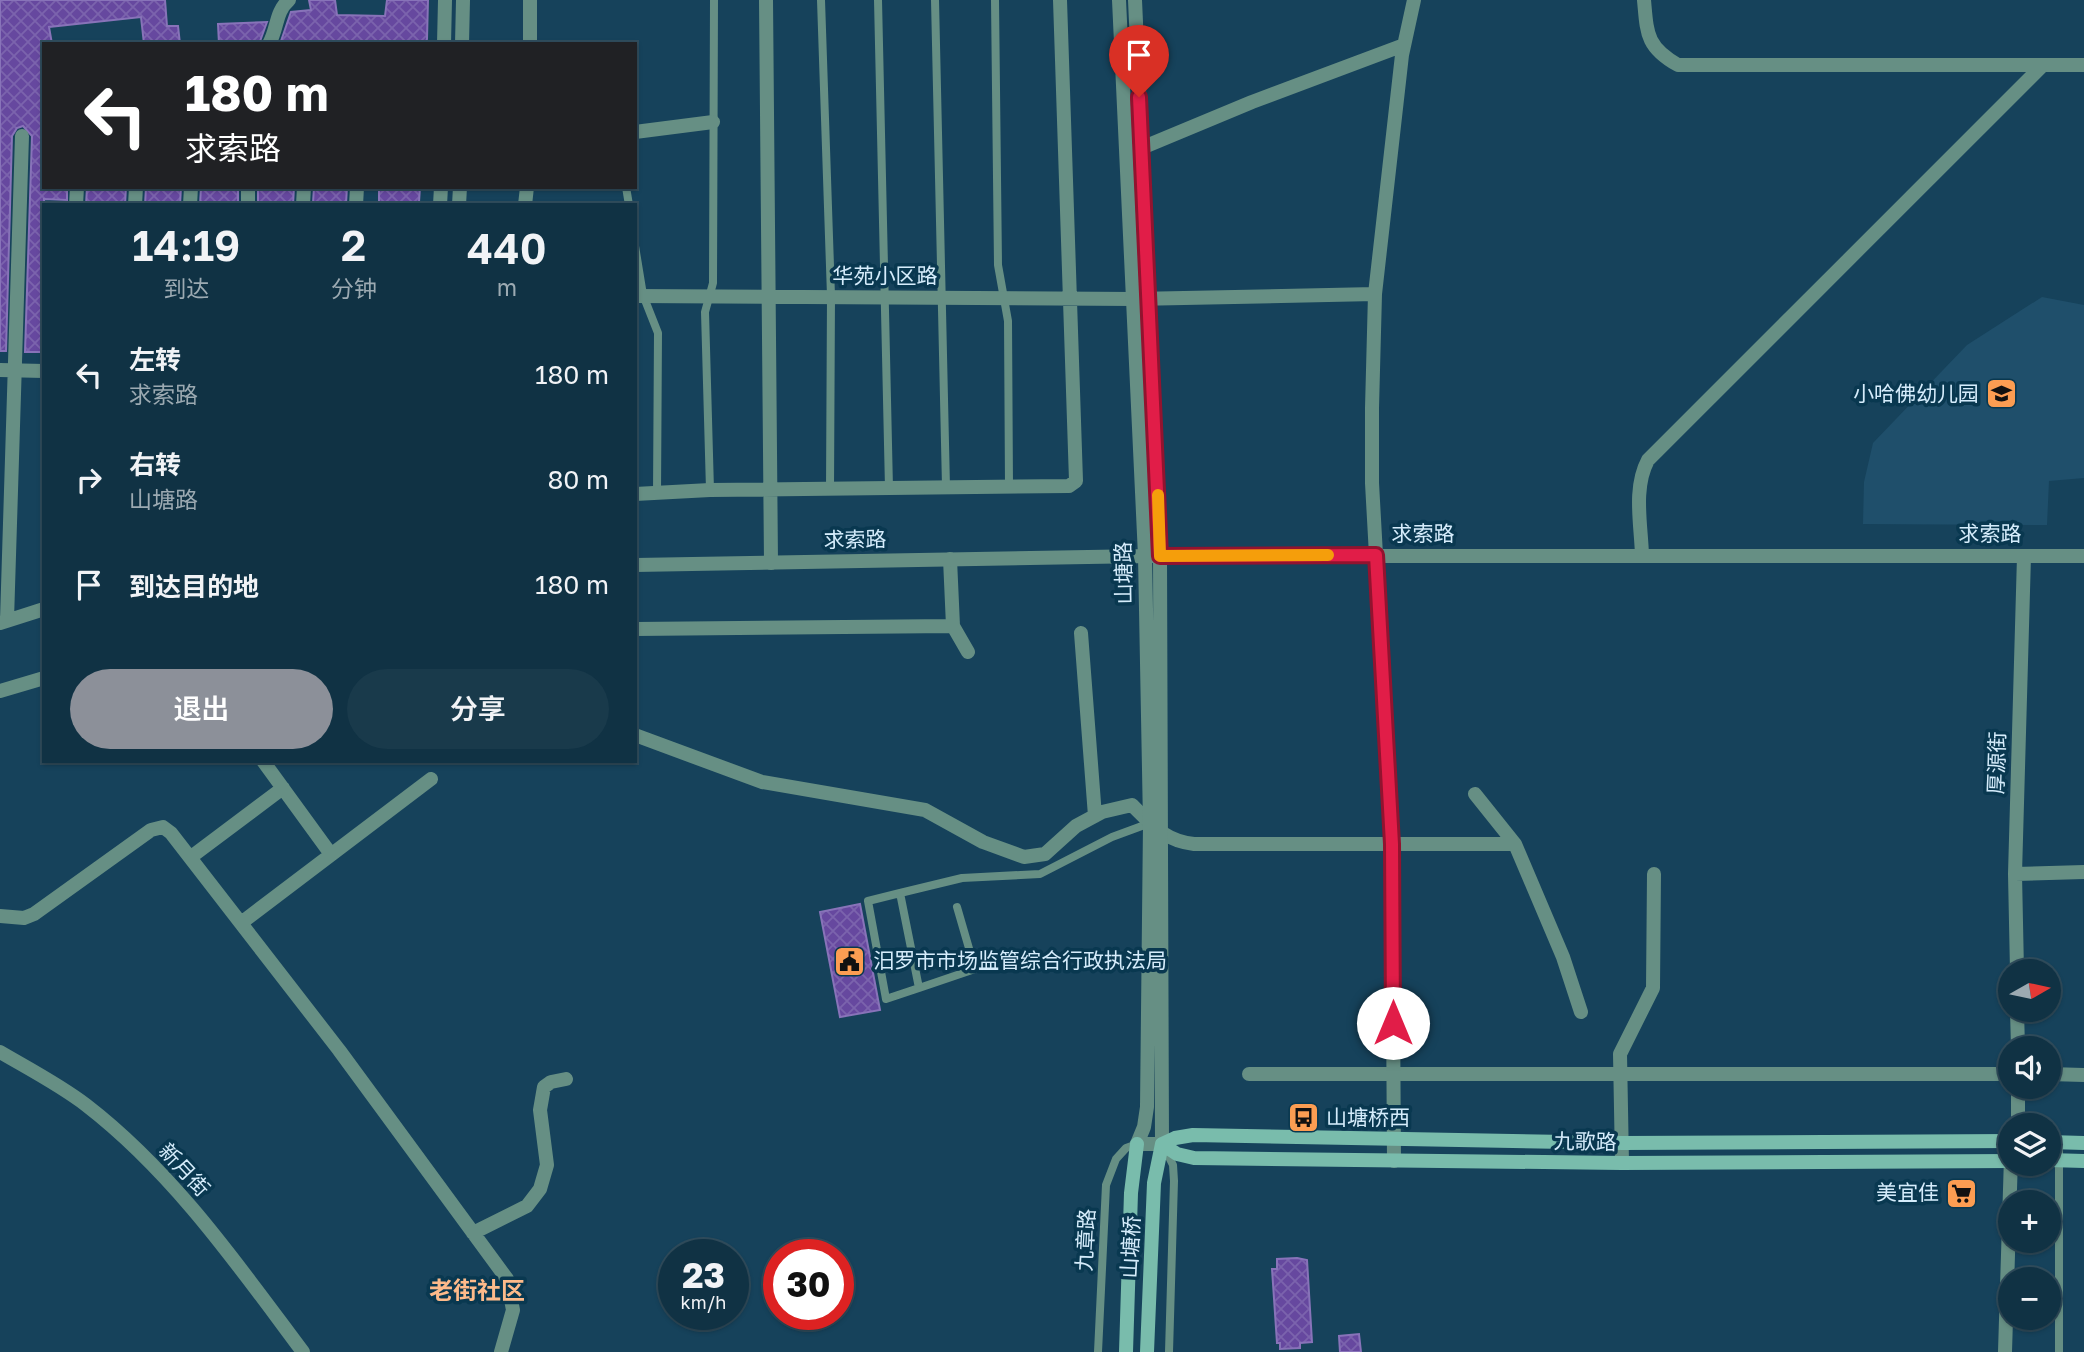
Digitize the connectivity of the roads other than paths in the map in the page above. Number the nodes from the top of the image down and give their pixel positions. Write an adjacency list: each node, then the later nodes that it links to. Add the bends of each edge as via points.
1 (289, 0): 16 (street, via 280,8)
2 (446, 0): 17 (street)
3 (463, 0): 18 (street)
4 (530, 0): 19 (street)
5 (714, 0): 23 (lane)
6 (766, 0): 32 (street)
7 (821, 0): 33 (lane)
8 (878, 0): 34 (lane)
9 (935, 0): 35 (lane)
10 (995, 0): 36 (lane)
11 (1060, 0): 37 (street)
12 (1119, 0): 27 (street, 山塘路)
13 (1135, 0): 26 (street, 山塘路)
14 (1415, 0): 20 (street)
15 (1644, 0): 21 (street, via 1647,33 1654,48 1678,65)
16 (270, 42)
17 (444, 42)
18 (462, 42)
19 (530, 42)
20 (1404, 45): 26 (street); 29 (street)
21 (2043, 65): 22 (street); 51 (street, via 1648,460 1639,489)
22 (2084, 65)
23 (713, 122): 24 (street); 31 (lane, via 713,283)
24 (637, 132)
25 (22, 136): 40 (street)
26 (1142, 146): 27 (street); 38 (street, 山塘路)
27 (1127, 154): 38 (street, 山塘路)
28 (637, 270): 30 (lane)
29 (1375, 294): 38 (street, 华苑小区路); 50 (street, via 1372,483)
30 (639, 295): 31 (street, 华苑小区路); 48 (lane, via 657,332)
31 (709, 296): 32 (street, 华苑小区路); 46 (lane, via 705,312)
32 (768, 296): 33 (street, 华苑小区路); 47 (street)
33 (831, 296): 34 (street, 华苑小区路); 45 (lane)
34 (887, 297): 35 (street, 华苑小区路); 44 (lane)
35 (942, 297): 36 (street, 华苑小区路); 43 (lane)
36 (1002, 298): 37 (street, 华苑小区路); 42 (lane, via 1008,321)
37 (1071, 298): 38 (street, 华苑小区路); 42 (street, via 1076,481 1069,486)
38 (1142, 298): 52 (street, 山塘路)
39 (0, 370): 40 (street)
40 (16, 371): 41 (street); 59 (street)
41 (42, 371)
42 (1009, 486): 43 (street)
43 (946, 487): 44 (street)
44 (890, 488): 45 (street)
45 (830, 489): 47 (street)
46 (710, 490): 47 (street); 48 (street)
47 (768, 490): 56 (street)
48 (657, 493): 49 (street)
49 (637, 494)
50 (1376, 555): 51 (street, 求索路); 52 (street, 求索路); 74 (street)
51 (1642, 555): 53 (street, 求索路)
52 (1153, 556): 55 (street, 求索路); 72 (street, 山塘路); 73 (street, 山塘路)
53 (2024, 556): 54 (street, 求索路); 80 (street, 厚源街)
54 (2084, 556)
55 (950, 559): 56 (street, 求索路); 60 (street)
56 (771, 563): 57 (street, 求索路)
57 (637, 565)
58 (42, 610): 59 (street)
59 (3, 622)
60 (953, 625): 61 (street); 63 (street)
61 (637, 629)
62 (1081, 634): 71 (street)
63 (968, 652)
64 (42, 679): 65 (street)
65 (0, 691)
66 (637, 736): 71 (street, via 762,782 925,810 982,842 1024,857 1045,854 1076,826)
67 (264, 763): 69 (street)
68 (431, 779): 76 (street)
69 (283, 788): 76 (street); 77 (street)
70 (1475, 794): 75 (street)
71 (1095, 816): 72 (street, via 1132,806)
72 (1150, 823): 73 (street); 81 (lane, via 1041,874 962,878); 101 (street, 山塘路, via 1147,1107)
73 (1163, 835): 74 (street, via 1174,842 1194,844); 102 (street, 山塘路)
74 (1392, 844): 75 (street); 89 (street)
75 (1515, 844): 87 (street)
76 (330, 853): 84 (street)
77 (191, 857): 83 (street, via 163,827 151,830 46,908 24,918); 84 (street)
78 (2084, 872): 80 (street)
79 (1654, 874): 90 (street, via 1653,988 1620,1054)
80 (2015, 874): 85 (street, 厚源街)
81 (900, 893): 86 (lane); 86 (lane, via 868,901 886,999)
82 (957, 907): 86 (lane, via 975,969)
83 (0, 916)
84 (241, 923): 110 (street)
85 (2017, 959)
86 (919, 988)
87 (1581, 1012)
88 (0, 1052): 111 (street, 新月街, via 86,1105 144,1156 223,1244)
89 (1393, 1073): 90 (street); 91 (street); 96 (street)
90 (1620, 1073): 92 (street); 99 (street)
91 (1249, 1074)
92 (1998, 1074)
93 (2061, 1074): 94 (street)
94 (2084, 1075)
95 (566, 1079): 110 (street, via 544,1087 540,1110 547,1165 540,1189 527,1206)
96 (1393, 1139): 99 (main road, 九歌路); 102 (main road, 九歌路, via 1193,1135); 105 (street)
97 (1998, 1141): 99 (main road, 九歌路)
98 (2061, 1142): 100 (main road)
99 (1623, 1143): 107 (street)
100 (2084, 1143)
101 (1137, 1144): 102 (street, 九歌路); 113 (lane, 九章路, via 1116,1159 1106,1185); 114 (main road, 山塘桥)
102 (1162, 1144): 105 (main road, 九歌路, via 1194,1158); 115 (main road, 山塘桥, via 1154,1184); 116 (lane, via 1174,1181)
103 (1998, 1160): 107 (main road, 九歌路)
104 (2061, 1160): 106 (main road)
105 (1394, 1161): 107 (main road, 九歌路)
106 (2084, 1161)
107 (1622, 1163)
108 (2010, 1176): 117 (street)
109 (2054, 1176): 118 (lane)
110 (473, 1233): 112 (street, via 512,1293 513,1310)
111 (303, 1352)
112 (501, 1352)
113 (1098, 1352)
114 (1126, 1352)
115 (1147, 1352)
116 (1169, 1352)
117 (2005, 1352)
118 (2059, 1352)

